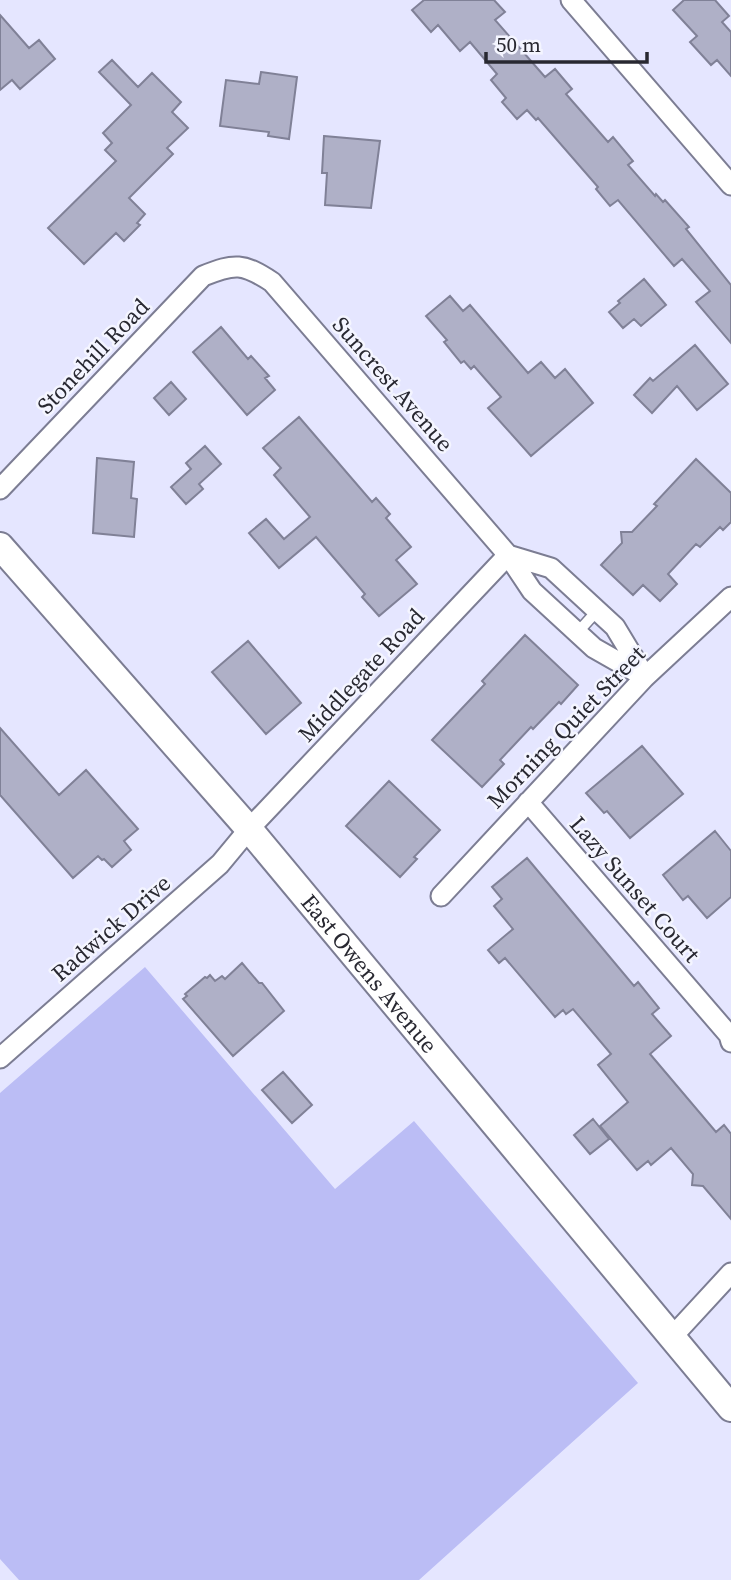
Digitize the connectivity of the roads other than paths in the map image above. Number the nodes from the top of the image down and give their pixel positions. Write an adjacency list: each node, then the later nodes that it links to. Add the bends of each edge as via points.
1 (571, 0): 2 (street)
2 (731, 185)
3 (229, 266): 4 (street, Stonehill Road, via 203,276); 6 (street, Suncrest Avenue, via 254,270 272,282)
4 (0, 489)
5 (0, 546): 12 (street, East Owens Avenue)
6 (508, 555): 8 (street, via 551,568); 9 (street, Suncrest Avenue, via 532,592); 12 (street, Middlegate Road)
7 (731, 597): 10 (street, Morning Quiet Street)
8 (597, 611): 9 (lane); 10 (street, via 615,627)
9 (578, 633): 10 (street, Suncrest Avenue, via 594,648)
10 (645, 677): 11 (street, Morning Quiet Street)
11 (528, 802): 13 (street, Morning Quiet Street); 14 (street, Lazy Sunset Court)
12 (249, 829): 15 (street, Radwick Drive, via 220,864); 17 (street, East Owens Avenue)
13 (441, 896)
14 (731, 1042)
15 (0, 1058)
16 (731, 1273): 17 (street)
17 (672, 1337): 18 (street, East Owens Avenue)
18 (731, 1408)

